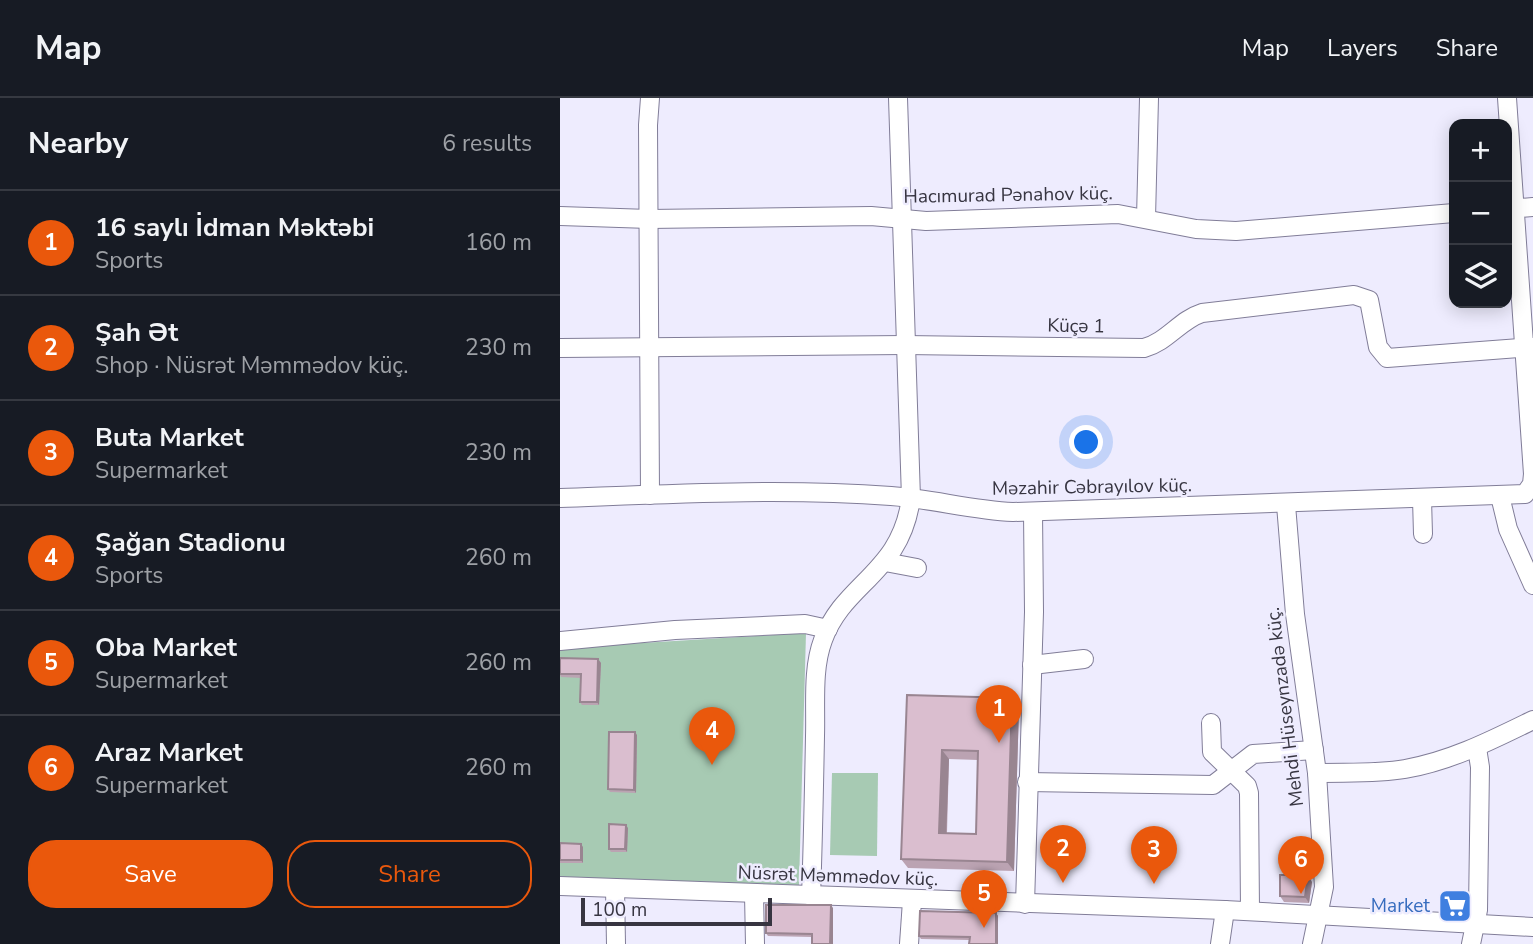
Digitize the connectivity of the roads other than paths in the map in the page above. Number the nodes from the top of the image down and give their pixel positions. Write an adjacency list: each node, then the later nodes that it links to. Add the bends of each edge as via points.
1 (650, 98): 12 (street)
2 (898, 98): 13 (street)
3 (1149, 98): 11 (street)
4 (1507, 98): 5 (street)
5 (1510, 182)
6 (1533, 207): 7 (street)
7 (1512, 209)
8 (1449, 213): 11 (street, Hacımurad Pənahov küç., via 1236,231 1196,229)
9 (560, 216): 12 (street, Hacımurad Pənahov küç.)
10 (1512, 217): 15 (street)
11 (1146, 218): 13 (street, Hacımurad Pənahov küç., via 1076,214)
12 (649, 219): 13 (street, Hacımurad Pənahov küç.); 17 (street)
13 (902, 219): 14 (street)
14 (905, 345): 15 (street, Küçə 1, via 1144,348 1156,345 1191,316 1202,313 1354,295 1369,300 1378,347 1387,358); 17 (street, Küçə 1); 21 (street)
15 (1528, 347): 19 (street, Məzahir Cəbrayılov küç., via 1532,484 1525,494)
16 (560, 348): 17 (street, Küçə 1)
17 (650, 348): 18 (street)
18 (650, 495): 20 (street, Məzahir Cəbrayılov küç.); 21 (street, Məzahir Cəbrayılov küç., via 795,492)
19 (1500, 496): 22 (street, Məzahir Cəbrayılov küç.); 28 (street)
20 (560, 498)
21 (911, 498): 24 (street, Məzahir Cəbrayılov küç., via 974,509); 26 (street, via 905,532)
22 (1422, 499): 23 (street, Məzahir Cəbrayılov küç.); 25 (street)
23 (1286, 505): 24 (street, Məzahir Cəbrayılov küç.); 36 (street, Mehdi Hüseynzadə küç.)
24 (1033, 512): 32 (street)
25 (1423, 534)
26 (885, 562): 27 (street); 29 (street)
27 (917, 568)
28 (1533, 585)
29 (828, 629): 30 (street, via 805,624); 43 (street, via 818,660)
30 (560, 641)
31 (1084, 659): 32 (street)
32 (1032, 664): 39 (street)
33 (1533, 720): 35 (street)
34 (1211, 723): 37 (street, via 1212,752)
35 (1477, 748): 38 (street, via 1405,769); 49 (street)
36 (1314, 750): 37 (street, via 1253,754); 38 (street, Mehdi Hüseynzadə küç.)
37 (1232, 771): 39 (street, via 1207,786); 47 (street, via 1249,793)
38 (1317, 773): 48 (street, Mehdi Hüseynzadə küç., via 1324,887)
39 (1027, 782): 45 (street)
40 (560, 886): 41 (street, Nüsrət Məmmədov küç.)
41 (615, 888): 42 (street, Nüsrət Məmmədov küç.); 51 (street)
42 (754, 894): 43 (street, Nüsrət Məmmədov küç.); 52 (street)
43 (811, 896): 44 (street, Nüsrət Məmmədov küç.)
44 (912, 901): 45 (street, Nüsrət Məmmədov küç.); 53 (street)
45 (1025, 904): 46 (street, Nüsrət Məmmədov küç.)
46 (1224, 910): 47 (street, Nüsrət Məmmədov küç.); 54 (street)
47 (1250, 911): 48 (street, Nüsrət Məmmədov küç.)
48 (1317, 916): 49 (street, Nüsrət Məmmədov küç.); 55 (street, Mehdi Hüseynzadə küç.)
49 (1476, 924): 50 (street, Nüsrət Məmmədov küç.); 56 (street)
50 (1533, 927)
51 (616, 944)
52 (755, 944)
53 (909, 944)
54 (1220, 944)
55 (1312, 944)
56 (1471, 944)

